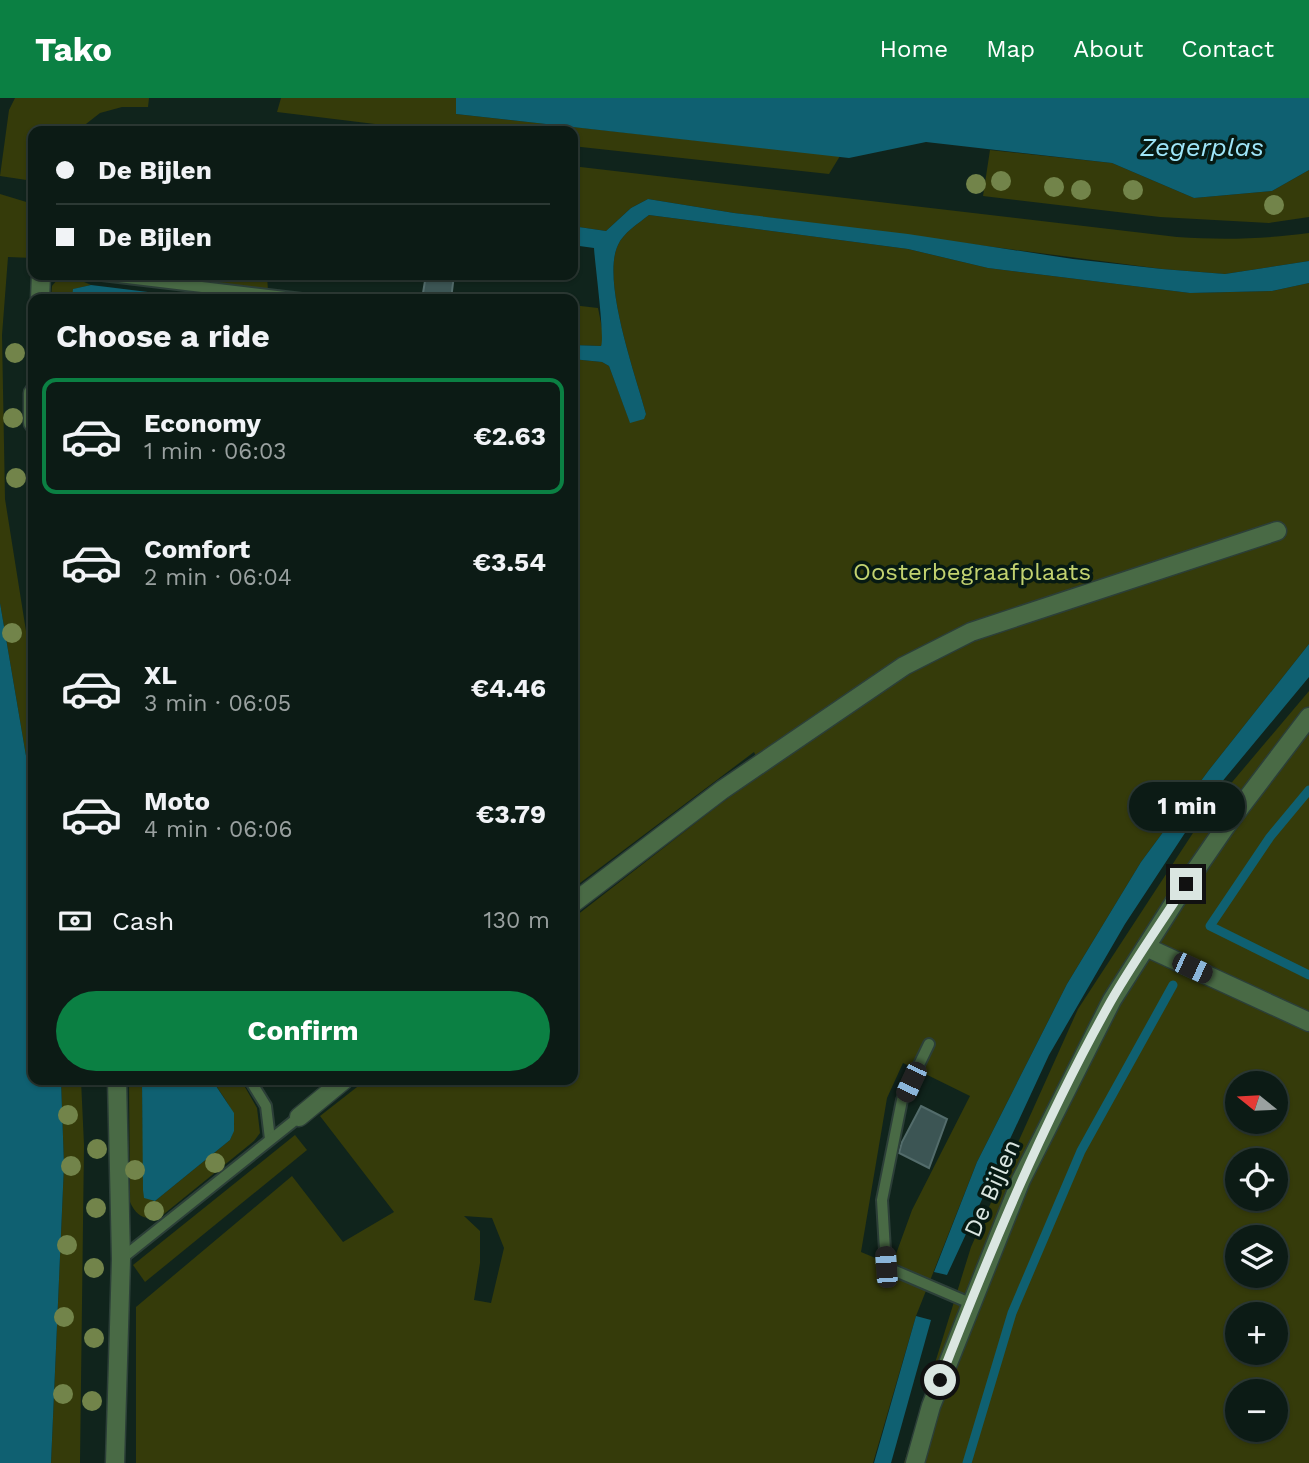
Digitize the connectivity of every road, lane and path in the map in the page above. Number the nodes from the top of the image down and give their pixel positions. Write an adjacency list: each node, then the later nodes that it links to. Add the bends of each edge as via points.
1 (144, 280): 2 (lane)
2 (260, 294)
3 (1277, 531): 5 (street, via 971,632 904,666 722,790)
4 (1309, 717): 6 (street, De Bijlen, via 1226,826)
5 (578, 899)
6 (1146, 947): 7 (street); 15 (street, De Bijlen, via 1112,1000 1056,1107)
7 (1309, 1022)
8 (929, 1044): 15 (lane, via 902,1100 882,1200 886,1267)
9 (117, 1085): 14 (street)
10 (253, 1085): 13 (lane, via 266,1106)
11 (338, 1085): 12 (street)
12 (299, 1117): 13 (lane)
13 (270, 1139): 14 (lane)
14 (121, 1259): 16 (street)
15 (970, 1303): 17 (street, De Bijlen)
16 (115, 1463)
17 (915, 1463)

